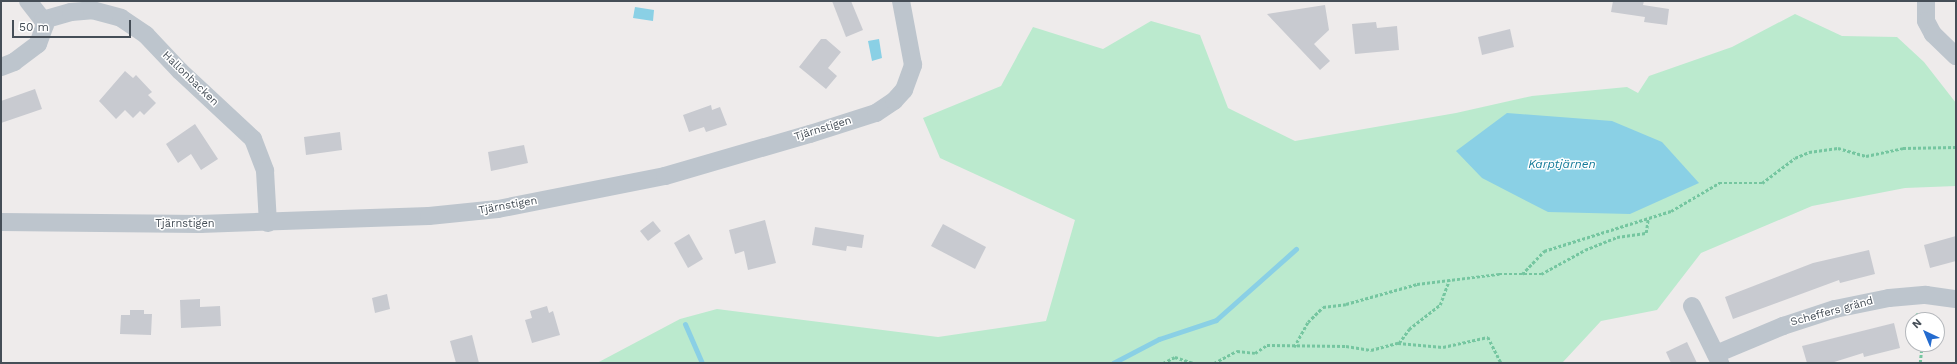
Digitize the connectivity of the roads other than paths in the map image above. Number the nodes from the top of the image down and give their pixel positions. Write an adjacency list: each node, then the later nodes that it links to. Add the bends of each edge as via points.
1 (28, 1): 4 (street)
2 (901, 1): 8 (street, Tjärnstigen, via 912,51 911,75 894,101 876,113 665,176 498,209 429,216)
3 (1926, 1): 5 (street, via 1926,21 1933,34)
4 (43, 20): 6 (street, via 45,25 38,44 14,62); 8 (street, Hallonbacken, via 71,12 92,10 121,18 146,35 180,71 253,139 265,171)
5 (1956, 56)
6 (1, 67)
7 (1, 222): 8 (street, Tjärnstigen)
8 (268, 223)
9 (1956, 299): 11 (street, Scheffers gränd, via 1926,295 1889,298 1835,309 1783,326)
10 (1692, 306): 11 (street, Scheffers gränd)
11 (1718, 359)

